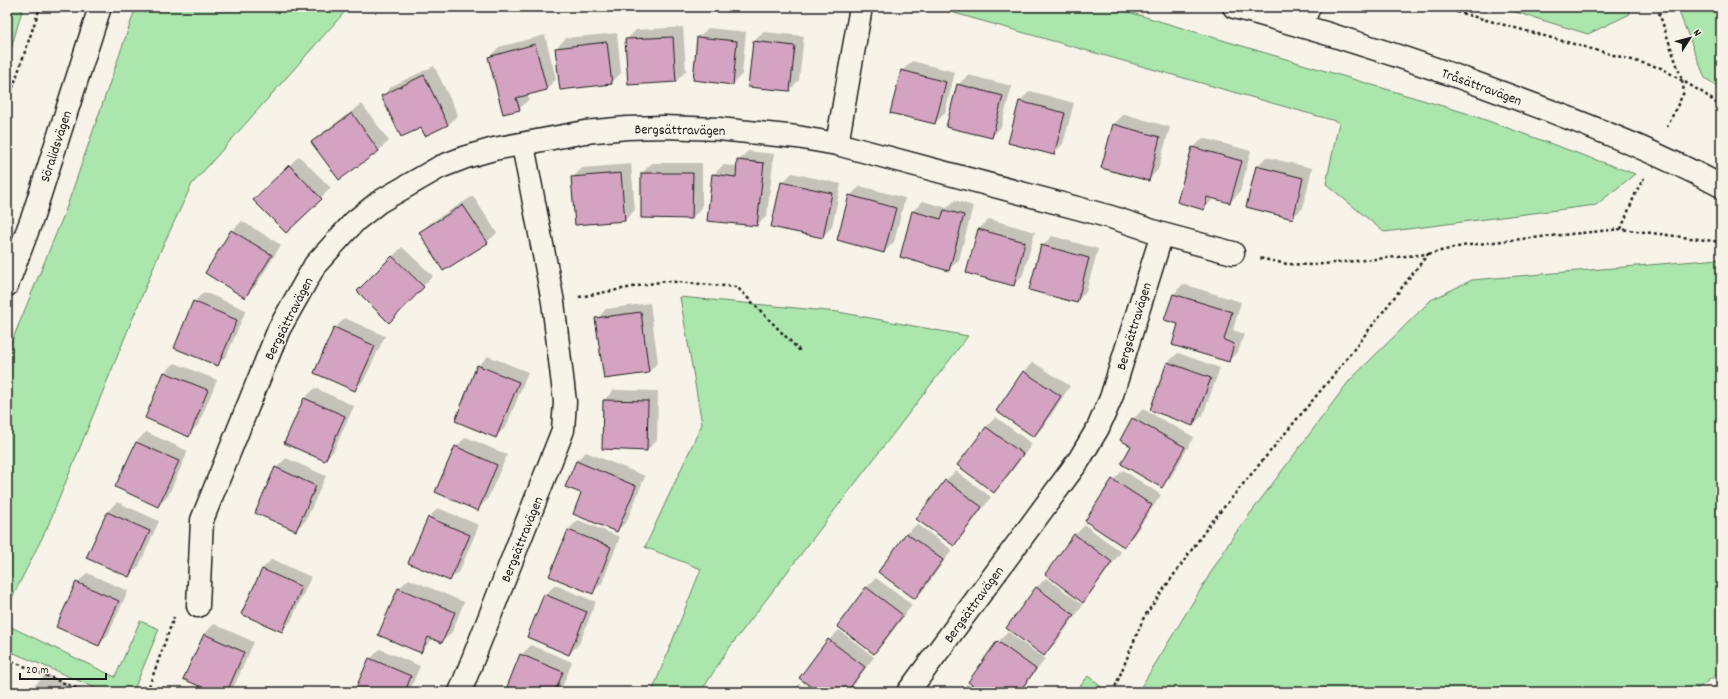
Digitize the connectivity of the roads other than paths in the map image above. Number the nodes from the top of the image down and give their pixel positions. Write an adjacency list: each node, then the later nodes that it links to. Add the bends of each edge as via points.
1 (100, 7): 10 (street, Söralidsvägen, via 33,216)
2 (861, 7): 5 (street)
3 (1234, 7): 4 (street, Tråsättravägen)
4 (1306, 16): 7 (street, Tråsättravägen, via 1585,124)
5 (837, 144): 6 (street, Bergsättravägen, via 719,129 663,127 585,132); 8 (street, Bergsättravägen, via 1104,215)
6 (523, 145): 11 (street, Bergsättravägen, via 494,149 466,157 440,167 409,184 379,202 355,221 315,265 279,330 202,520); 12 (street, Bergsättravägen, via 553,302 565,402 563,430)
7 (1721, 186)
8 (1162, 234): 9 (street); 13 (street, Bergsättravägen, via 1111,398 1098,428 1079,460)
9 (1233, 252)
10 (7, 285)
11 (198, 606)
12 (460, 692)
13 (908, 692)

